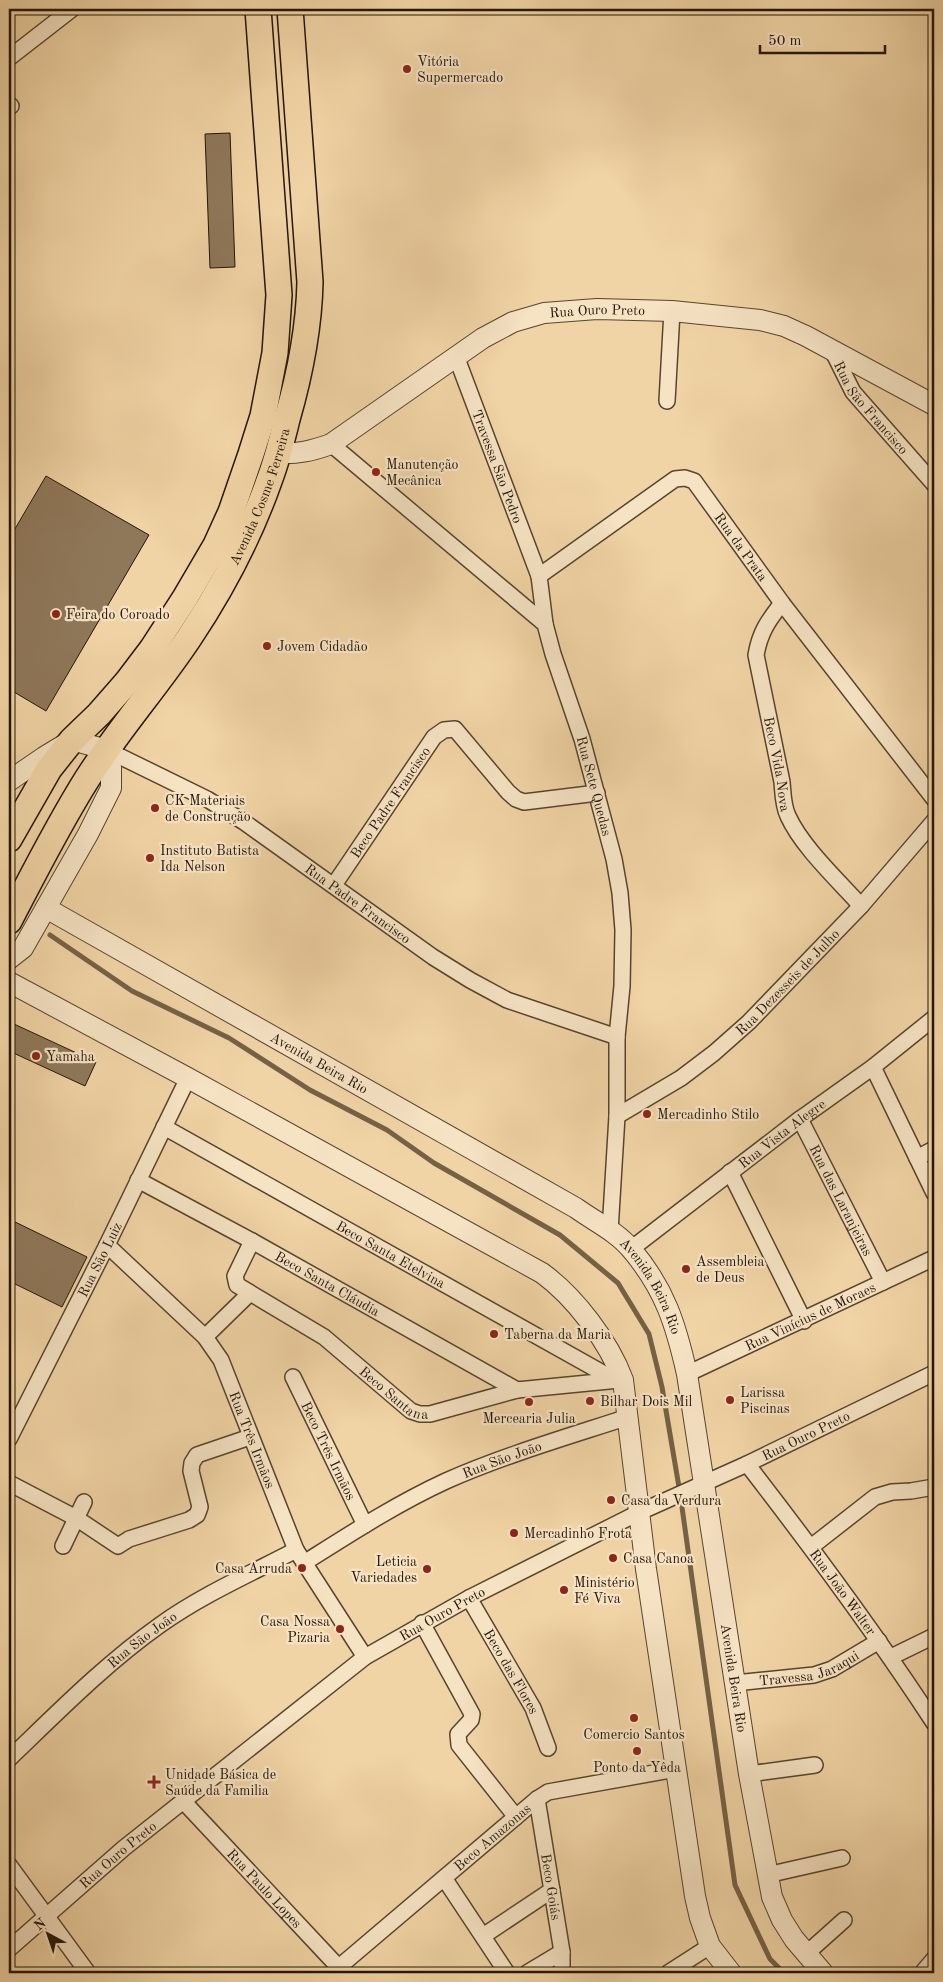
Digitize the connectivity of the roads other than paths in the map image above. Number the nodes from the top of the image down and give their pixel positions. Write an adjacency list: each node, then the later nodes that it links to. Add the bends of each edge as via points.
1 (258, 9): 16 (main road, Avenida Cosme Ferreira, via 279,295 275,353 263,416 231,512 186,598 127,682)
2 (290, 9): 11 (main road, Avenida Cosme Ferreira, via 310,307 298,382)
3 (67, 10): 4 (street)
4 (9, 58)
5 (672, 310): 6 (street, Rua Ouro Preto, via 760,320 784,326); 7 (street, Rua Ouro Preto, via 597,309 544,313 513,322); 8 (street)
6 (832, 350): 9 (street, Rua Ouro Preto); 12 (street, Rua São Francisco, via 853,392)
7 (456, 356): 10 (street, Rua Ouro Preto); 13 (street, Travessa São Pedro)
8 (667, 401)
9 (934, 405)
10 (330, 444): 11 (street, Rua Ouro Preto, via 311,452); 15 (street)
11 (278, 453): 17 (main road, Avenida Cosme Ferreira, via 250,527 219,588 189,638)
12 (934, 484)
13 (539, 576): 14 (street, Rua da Prata, via 675,479 685,478 694,481); 15 (street)
14 (782, 603): 20 (street, Rua da Prata); 24 (street, Beco Vida Nova, via 764,626 756,655 783,800 796,830)
15 (545, 624): 19 (street, Rua Sete Quedas)
16 (72, 740): 17 (street); 18 (street); 22 (main road, Avenida Cosme Ferreira, via 49,769)
17 (107, 750): 23 (street, Rua Padre Francisco, via 207,799); 25 (street, via 111,788); 26 (main road, Avenida Cosme Ferreira, via 62,820)
18 (9, 781)
19 (597, 793): 23 (street, Beco Padre Francisco, via 524,802 516,799 454,729 444,730 434,737); 30 (street, Rua Sete Quedas, via 614,859 623,930)
20 (934, 799)
21 (934, 821): 24 (street, Rua Dezesseis de Julho)
22 (9, 839)
23 (334, 885): 30 (street, Rua Padre Francisco, via 433,957 507,1000)
24 (861, 906): 33 (street, Rua Dezesseis de Julho, via 781,991 714,1053 681,1078)
25 (46, 908): 27 (street, via 24,948); 41 (street, Avenida Beira Rio)
26 (9, 921)
27 (9, 959)
28 (9, 982): 32 (street)
29 (934, 1018): 31 (street, Rua Vista Alegre)
30 (617, 1037): 33 (street, Rua Sete Quedas)
31 (873, 1067): 34 (street, Rua Vista Alegre); 37 (street)
32 (188, 1078): 35 (street, Rua São Luiz); 53 (street, via 542,1273 575,1304 614,1359)
33 (617, 1116): 41 (street, Rua Sete Quedas)
34 (800, 1118): 38 (street, Rua Vista Alegre); 46 (street, Rua das Laranjeiras)
35 (164, 1127): 39 (street, Rua São Luiz); 53 (street, Beco Santa Etelvina)
36 (934, 1149): 37 (street)
37 (917, 1158): 40 (street)
38 (730, 1172): 44 (street, Rua Vista Alegre); 48 (street)
39 (138, 1180): 42 (street, Beco Santa Cláudia); 43 (street, Rua São Luiz)
40 (934, 1193)
41 (610, 1230): 44 (street, Avenida Beira Rio)
42 (252, 1241): 47 (street, Beco Santana, via 235,1276 237,1286); 54 (street, Beco Santa Cláudia)
43 (107, 1245): 49 (street, Rua Três Irmãos); 57 (street, Rua São Luiz)
44 (631, 1249): 51 (street, Avenida Beira Rio, via 668,1305)
45 (934, 1258): 46 (street, Rua Vinícius de Moraes)
46 (883, 1282): 48 (street, Rua Vinícius de Moraes)
47 (249, 1294): 49 (street); 54 (street, Beco Santana, via 324,1337 411,1411 430,1414)
48 (804, 1320): 51 (street, Rua Vinícius de Moraes)
49 (205, 1337): 56 (street, Rua Três Irmãos, via 221,1360)
50 (934, 1373): 58 (street, Rua Ouro Preto)
51 (687, 1374): 60 (street, Avenida Beira Rio)
52 (293, 1378): 65 (street, Beco Três Irmãos)
53 (620, 1380): 54 (street, Beco Santana); 55 (street)
54 (517, 1390)
55 (628, 1417): 63 (street); 65 (street, Rua São João, via 485,1465 444,1482)
56 (250, 1437): 64 (street, via 197,1454 191,1471 200,1508 197,1515 189,1520 129,1539 118,1546); 68 (street, Rua Três Irmãos)
57 (9, 1439)
58 (747, 1464): 60 (street, Rua Ouro Preto); 67 (street, Rua João Walter)
59 (9, 1483): 64 (street)
60 (704, 1483): 63 (street, Rua Ouro Preto); 76 (street, Avenida Beira Rio)
61 (934, 1486): 67 (street, via 876,1497)
62 (84, 1502): 64 (street)
63 (645, 1509): 70 (street, Rua Ouro Preto); 81 (street, via 646,1569)
64 (76, 1518): 66 (street)
65 (365, 1525): 69 (street, Rua São João)
66 (63, 1546)
67 (811, 1547): 73 (street, Rua João Walter)
68 (296, 1550): 69 (street, Rua Três Irmãos); 79 (street, Rua São João, via 199,1600 160,1625 122,1655)
69 (304, 1563): 74 (street, Rua Três Irmãos)
70 (469, 1598): 71 (street, Rua Ouro Preto); 78 (street, Beco das Flores, via 533,1708)
71 (422, 1623): 74 (street, Rua Ouro Preto); 85 (street, via 472,1714 471,1720 458,1734 459,1745)
72 (934, 1636): 75 (street)
73 (879, 1641): 75 (street, Rua João Walter); 76 (street, Travessa Jaraqui, via 832,1669)
74 (365, 1657): 84 (street, Rua Ouro Preto)
75 (891, 1657): 77 (street, Rua João Walter)
76 (735, 1683): 82 (street, Avenida Beira Rio)
77 (934, 1723)
78 (548, 1748)
79 (9, 1759)
80 (815, 1765): 82 (street)
81 (676, 1769): 83 (street, Beco Amazonas, via 561,1788); 94 (street, via 695,1896)
82 (749, 1774): 88 (street, Avenida Beira Rio)
83 (537, 1799): 85 (street, Beco Amazonas); 90 (street, Beco Goiás)
84 (184, 1802): 91 (street, Rua Ouro Preto, via 124,1848); 99 (street, Rua Paulo Lopes)
85 (516, 1817): 89 (street, Beco Amazonas)
86 (842, 1858): 88 (street)
87 (9, 1865): 91 (street)
88 (768, 1875): 97 (street, Avenida Beira Rio, via 782,1920)
89 (444, 1878): 93 (street); 99 (street, Beco Amazonas)
90 (552, 1890): 93 (street); 96 (street, Beco Goiás)
91 (46, 1916): 95 (street, Rua Ouro Preto); 100 (street)
92 (844, 1920): 97 (street)
93 (483, 1936): 101 (street)
94 (710, 1946): 104 (street); 105 (street)
95 (9, 1949)
96 (562, 1952): 102 (street); 103 (street, Beco Goiás)
97 (806, 1954): 106 (street, Avenida Beira Rio)
98 (934, 1959): 107 (street)
99 (341, 1970)
100 (88, 1973)
101 (507, 1973)
102 (527, 1973)
103 (562, 1973)
104 (668, 1973)
105 (731, 1973)
106 (823, 1973)
107 (922, 1973)

